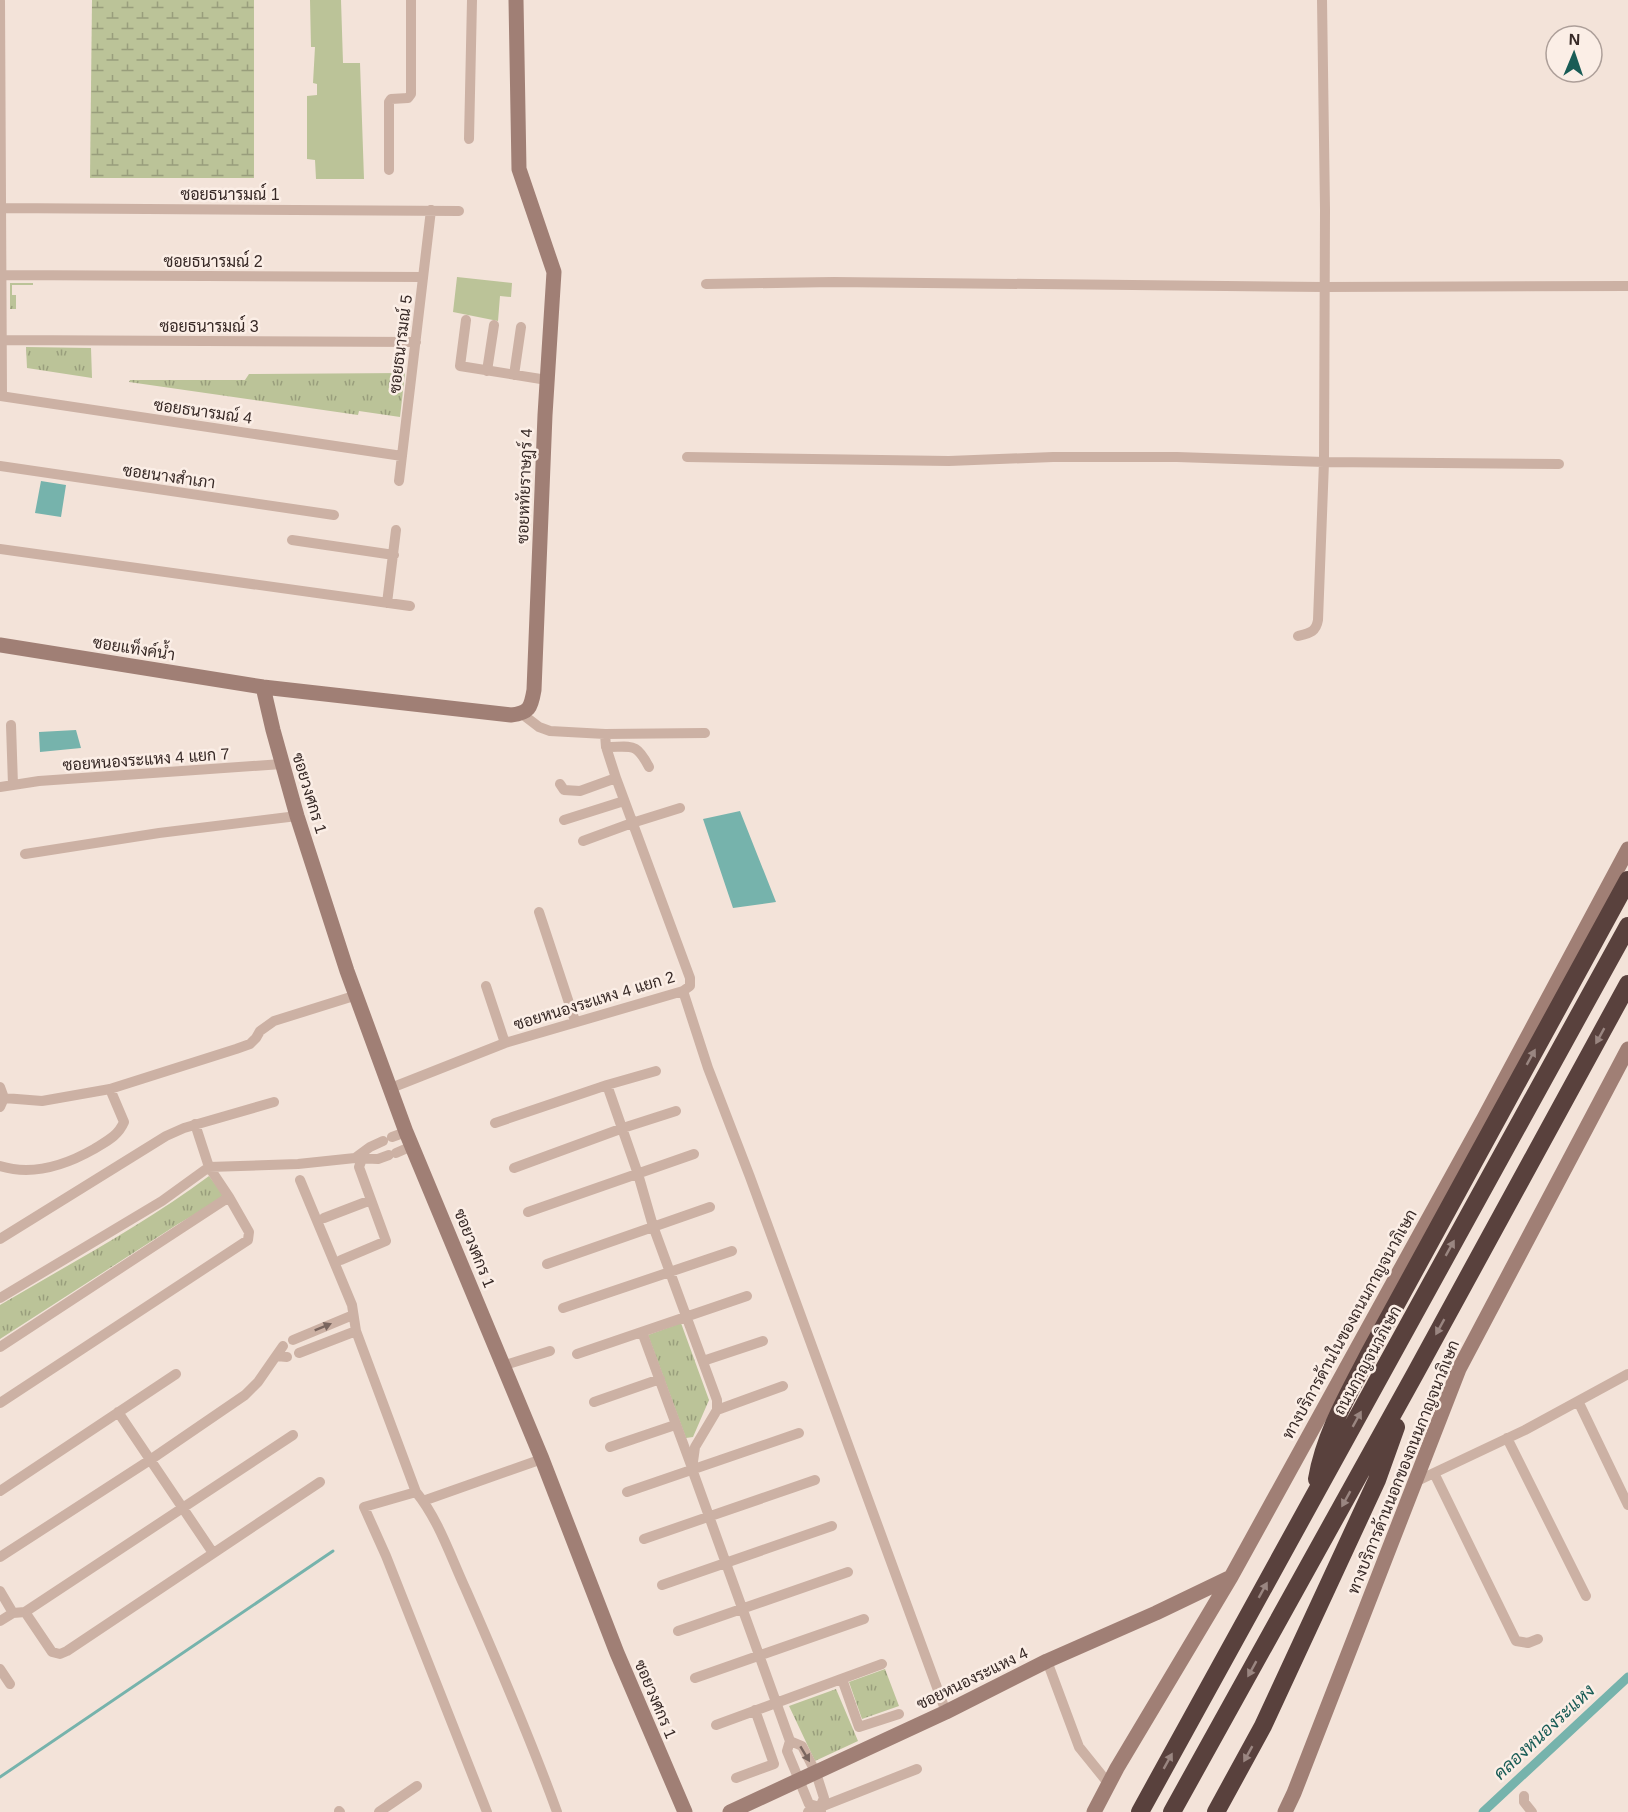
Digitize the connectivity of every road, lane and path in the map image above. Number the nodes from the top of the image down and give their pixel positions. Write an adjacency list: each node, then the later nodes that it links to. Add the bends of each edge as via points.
1 (411, 0): 7 (street, via 411,94 389,102)
2 (472, 0): 6 (street)
3 (516, 0): 23 (street, ซอยหทัยราษฎร์ 4, via 519,169 554,272)
4 (1322, 0): 15 (street)
5 (0, 1): 8 (street)
6 (469, 139)
7 (389, 170)
8 (1, 208): 9 (street, ซอยธนารมณ์ 1); 11 (street)
9 (431, 210): 10 (street, ซอยธนารมณ์ 1); 12 (street, ซอยธนารมณ์ 5)
10 (459, 210)
11 (2, 275): 12 (street, ซอยธนารมณ์ 2); 19 (street)
12 (423, 277): 20 (street, ซอยธนารมณ์ 5)
13 (706, 284): 15 (street)
14 (1628, 286): 15 (street)
15 (1324, 287): 27 (street)
16 (466, 320): 21 (street, via 460,366)
17 (494, 325): 21 (street)
18 (521, 327): 22 (street)
19 (2, 340): 20 (street, ซอยธนารมณ์ 3); 24 (street)
20 (416, 342): 25 (street, ซอยธนารมณ์ 5)
21 (487, 371): 22 (street)
22 (514, 375): 23 (street)
23 (547, 380): 41 (street, ซอยหทัยราษฎร์ 4, via 534,690)
24 (1, 396): 25 (street, ซอยธนารมณ์ 4)
25 (402, 456): 30 (street, ซอยธนารมณ์ 5)
26 (687, 457): 27 (street, via 948,461 1177,457)
27 (1324, 462): 28 (street); 38 (street, via 1317,628)
28 (1559, 464)
29 (0, 466): 31 (street, ซอยนางสำเภา)
30 (399, 481)
31 (334, 515)
32 (396, 530): 35 (street)
33 (292, 540): 35 (street)
34 (0, 549): 36 (street)
35 (394, 555): 36 (street)
36 (387, 603): 37 (street)
37 (410, 606)
38 (1298, 636)
39 (0, 645): 40 (street, ซอยแท็งค์น้ำ)
40 (263, 687): 41 (street); 46 (street, ซอยวงศกร 1)
41 (522, 714): 43 (street, via 550,731)
42 (11, 726): 50 (street)
43 (604, 734): 44 (street); 45 (street, ซอยหนองระแหง 4 แยก 2)
44 (705, 734)
45 (606, 747): 47 (street, via 636,748); 48 (street, ซอยหนองระแหง 4 แยก 2)
46 (282, 764): 50 (street, ซอยหนองระแหง 4 แยก 7); 54 (street, ซอยวงศกร 1)
47 (649, 767)
48 (616, 778): 49 (street, via 580,791 564,790); 52 (street, ซอยหนองระแหง 4 แยก 2)
49 (560, 784)
50 (13, 785): 51 (street, ซอยหนองระแหง 4 แยก 7)
51 (0, 787)
52 (624, 801): 55 (street); 56 (street, ซอยหนองระแหง 4 แยก 2)
53 (680, 808): 56 (street)
54 (297, 816): 59 (street); 66 (street, ซอยวงศกร 1)
55 (564, 820)
56 (632, 823): 57 (street); 65 (street, ซอยหนองระแหง 4 แยก 2, via 690,978 690,986)
57 (583, 842)
58 (1628, 849): 151 (street, ทางบริการด้านในของถนนกาญจนาภิเษก)
59 (25, 854)
60 (1628, 880): 82 (highway, one-way to 60)
61 (539, 912): 67 (street)
62 (1628, 926): 71 (highway, ถนนกาญจนาภิเษก)
63 (1628, 984): 116 (highway, one-way to 116)
64 (486, 986): 68 (street)
65 (683, 991): 67 (street, ซอยหนองระแหง 4 แยก 2); 171 (street, via 704,1059)
66 (357, 995): 73 (street, ซอยวงศกร 1); 74 (street, via 274,1021 250,1044)
67 (575, 1021): 68 (street, ซอยหนองระแหง 4 แยก 2)
68 (505, 1043): 73 (street, ซอยหนองระแหง 4 แยก 2)
69 (1628, 1049): 135 (street, ทางบริการด้านนอกของถนนกาญจนาภิเษก, via 1469,1348 1443,1405)
70 (656, 1071): 72 (street)
71 (1545, 1076): 82 (highway); 140 (highway, ถนนกาญจนาภิเษก, one-way to 71)
72 (607, 1084): 78 (street); 80 (street)
73 (391, 1088): 81 (street, ซอยวงศกร 1)
74 (110, 1089): 75 (street, via 42,1101); 85 (street, via 124,1122 120,1132 62,1164 13,1170)
75 (1, 1097)
76 (274, 1102): 79 (street)
77 (676, 1111): 80 (street)
78 (495, 1123)
79 (195, 1124): 86 (street); 96 (street, via 166,1136)
80 (623, 1128): 87 (street); 88 (street)
81 (398, 1139): 84 (street, via 370,1146); 84 (street, via 392,1154 378,1159); 114 (street, ซอยวงศกร 1)
82 (1483, 1145): 140 (highway, via 1331,1428)
83 (694, 1154): 88 (street)
84 (358, 1158): 86 (street); 91 (street)
85 (0, 1166)
86 (209, 1167): 90 (street); 102 (street, via 162,1201)
87 (514, 1168)
88 (638, 1174): 93 (street); 95 (street)
89 (300, 1180): 104 (street)
90 (229, 1197): 109 (street); 122 (street, via 249,1232 248,1240)
91 (371, 1200): 94 (street); 98 (street, via 386,1241)
92 (710, 1207): 95 (street)
93 (528, 1212)
94 (324, 1218)
95 (653, 1226): 99 (street); 100 (street)
96 (0, 1239)
97 (732, 1251): 100 (street)
98 (341, 1260)
99 (547, 1264)
100 (670, 1271): 103 (street); 105 (street)
101 (747, 1296): 105 (street)
102 (0, 1298)
103 (563, 1308)
104 (353, 1315): 106 (street); 131 (street, one-way to 104, via 251,1390 285,1350)
105 (687, 1317): 107 (street); 113 (street)
106 (356, 1330): 111 (street); 138 (street)
107 (642, 1332): 112 (street); 118 (street)
108 (764, 1341): 113 (street)
109 (0, 1347)
110 (550, 1351): 114 (street)
111 (298, 1353)
112 (577, 1354)
113 (703, 1361): 123 (street)
114 (502, 1366): 130 (street, ซอยวงศกร 1)
115 (176, 1374): 124 (street)
116 (1415, 1374): 191 (highway, one-way to 191); 192 (highway, one-way to 192, via 1377,1480 1263,1726)
117 (1628, 1374): 120 (street)
118 (660, 1379): 121 (street); 125 (street)
119 (783, 1386): 123 (street)
120 (1578, 1401): 128 (street); 142 (street)
121 (594, 1402)
122 (0, 1403)
123 (717, 1410): 132 (street, via 695,1447)
124 (118, 1412): 131 (street); 137 (street)
125 (675, 1425): 129 (street); 132 (street)
126 (799, 1433): 132 (street)
127 (293, 1435): 143 (street)
128 (1507, 1438): 133 (street); 154 (street)
129 (610, 1447)
130 (542, 1459): 141 (street); 186 (street, ซอยวงศกร 1, via 617,1653)
131 (150, 1460): 143 (street); 148 (street)
132 (692, 1469): 139 (street); 144 (street)
133 (1434, 1473): 135 (street); 161 (street, via 1516,1641)
134 (815, 1480): 144 (street)
135 (1417, 1480): 193 (street, ทางบริการด้านนอกของถนนกาญจนาภิเษก)
136 (320, 1482): 147 (street)
137 (0, 1491)
138 (416, 1492): 141 (street); 184 (street, via 364,1507)
139 (627, 1492)
140 (1314, 1498): 190 (highway, ถนนกาญจนาภิเษก, one-way to 140)
141 (423, 1501): 185 (street, via 489,1643)
142 (1628, 1505)
143 (184, 1508): 147 (street); 157 (street)
144 (710, 1516): 146 (street); 149 (street)
145 (832, 1526): 149 (street)
146 (644, 1539)
147 (213, 1553): 157 (street, via 60,1654 52,1652)
148 (0, 1557)
149 (726, 1562): 152 (street); 155 (street)
150 (848, 1572): 155 (street)
151 (1231, 1576): 163 (street, ซอยหนองระแหง 4); 179 (street, ทางบริการด้านในของถนนกาญจนาภิเษก)
152 (663, 1585)
153 (0, 1591): 156 (street)
154 (1586, 1596)
155 (742, 1608): 160 (street); 162 (street)
156 (12, 1612): 157 (street); 159 (street)
157 (25, 1612)
158 (864, 1619): 162 (street)
159 (0, 1621)
160 (678, 1631)
161 (1538, 1639)
162 (759, 1656): 166 (street); 169 (street)
163 (1047, 1661): 171 (street, ซอยหนองระแหง 4); 179 (street, via 1079,1747)
164 (882, 1664): 167 (street)
165 (0, 1669): 168 (street)
166 (695, 1678)
167 (842, 1678): 169 (street); 172 (street, via 859,1727)
168 (10, 1684)
169 (776, 1703): 170 (street); 174 (street)
170 (755, 1710): 173 (street); 177 (street, via 774,1764)
171 (946, 1712): 176 (street, ซอยหนองระแหง 4)
172 (899, 1714)
173 (716, 1725)
174 (789, 1741): 176 (street, one-way to 176, via 802,1746); 178 (street, via 787,1751)
175 (917, 1769): 182 (street)
176 (816, 1773): 178 (street, ซอยหนองระแหง 4); 182 (street, via 824,1798)
177 (736, 1778)
178 (799, 1781): 182 (street, via 809,1804); 187 (street, ซอยหนองระแหง 4)
179 (1108, 1784): 189 (street, ทางบริการด้านในของถนนกาญจนาภิเษก)
180 (417, 1786): 183 (street)
181 (1524, 1796): 194 (street)
182 (821, 1810): 188 (street)
183 (379, 1812)
184 (487, 1812)
185 (557, 1812)
186 (685, 1812)
187 (730, 1812)
188 (808, 1812)
189 (1094, 1812)
190 (1140, 1812)
191 (1173, 1812)
192 (1216, 1812)
193 (1285, 1812)
194 (1532, 1812)

